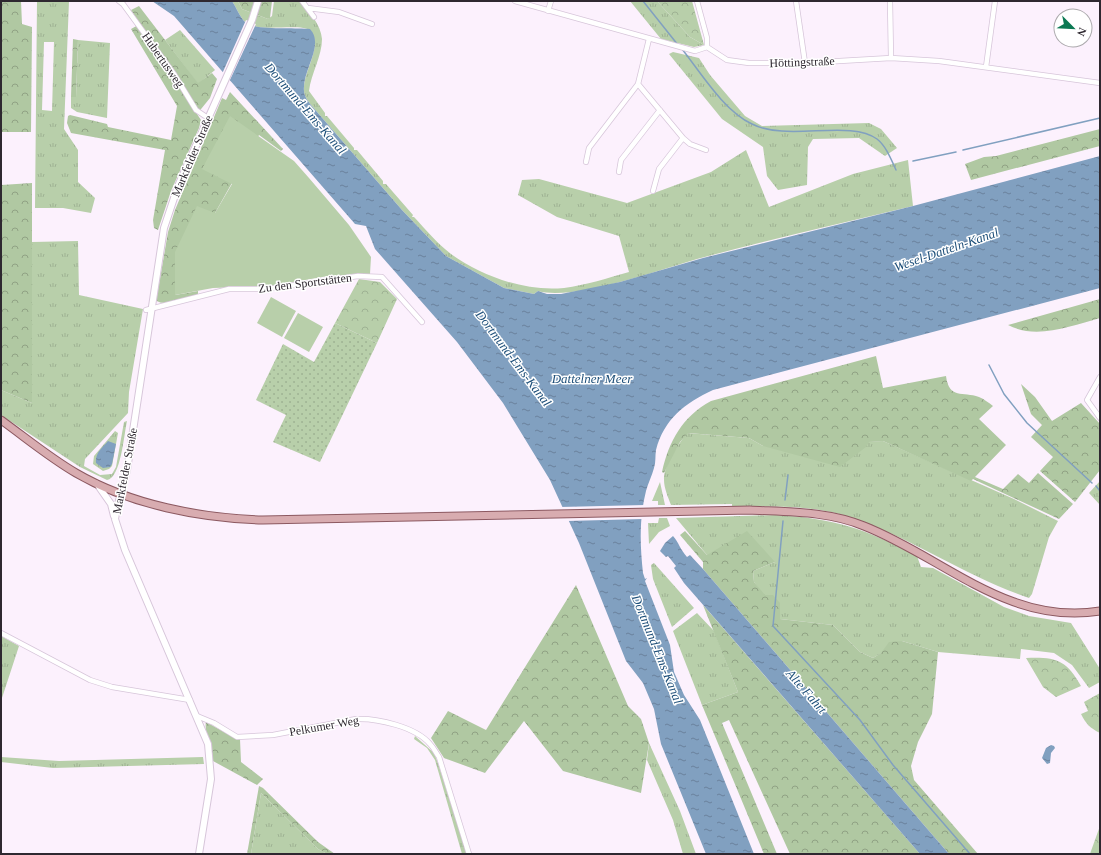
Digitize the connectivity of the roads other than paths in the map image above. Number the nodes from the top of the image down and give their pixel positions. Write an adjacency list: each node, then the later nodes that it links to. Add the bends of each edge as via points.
1 (119, 1): 22 (street, Hubertusweg, via 174,74 196,110)
2 (258, 1): 22 (street, Markfelder Straße)
3 (302, 1): 10 (street)
4 (515, 1): 11 (street)
5 (551, 1): 11 (street)
6 (696, 1): 15 (street, via 707,38)
7 (796, 1): 17 (street)
8 (890, 1): 16 (street)
9 (995, 1): 18 (street)
10 (308, 8): 12 (street); 13 (street, via 339,12)
11 (548, 11): 14 (street)
12 (314, 17)
13 (372, 24)
14 (649, 39): 15 (street, via 696,51); 20 (street)
15 (707, 47): 17 (street, Höttingstraße, via 732,62)
16 (891, 58): 17 (street, Höttingstraße); 18 (street, Höttingstraße)
17 (805, 63)
18 (986, 67): 19 (street, Höttingstraße)
19 (1100, 83)
20 (638, 84): 21 (street); 25 (street, via 589,148)
21 (660, 110): 23 (street); 26 (street, via 621,160)
22 (208, 118): 28 (street, Markfelder Straße, via 178,186 168,217)
23 (683, 138): 24 (street, via 690,144); 27 (street, via 659,169)
24 (706, 150)
25 (586, 162)
26 (619, 172)
27 (653, 191)
28 (148, 310): 29 (street, Zu den Sportstätten, via 229,290 283,288 358,276 382,277); 34 (street, Markfelder Straße, via 127,470)
29 (422, 322)
30 (1100, 376): 31 (street, via 1087,400)
31 (1100, 418)
32 (1, 420): 33 (main road, via 66,466)
33 (96, 482): 34 (main road); 35 (street, via 111,504)
34 (121, 493): 35 (street, Markfelder Straße); 36 (main road, via 230,519 263,520 714,511 803,512 847,520 886,535 972,584 1021,605 1065,612)
35 (115, 519): 38 (street, Markfelder Straße)
36 (1100, 611)
37 (1, 633): 38 (street, via 90,680 112,687)
38 (190, 700): 39 (street, Markfelder Straße)
39 (197, 716): 40 (street, Markfelder Straße, via 208,744 211,767); 41 (street, Pelkumer Weg, via 214,723 237,738 273,735 356,719 380,721 415,733 430,743 439,757)
40 (200, 854)
41 (469, 854)

